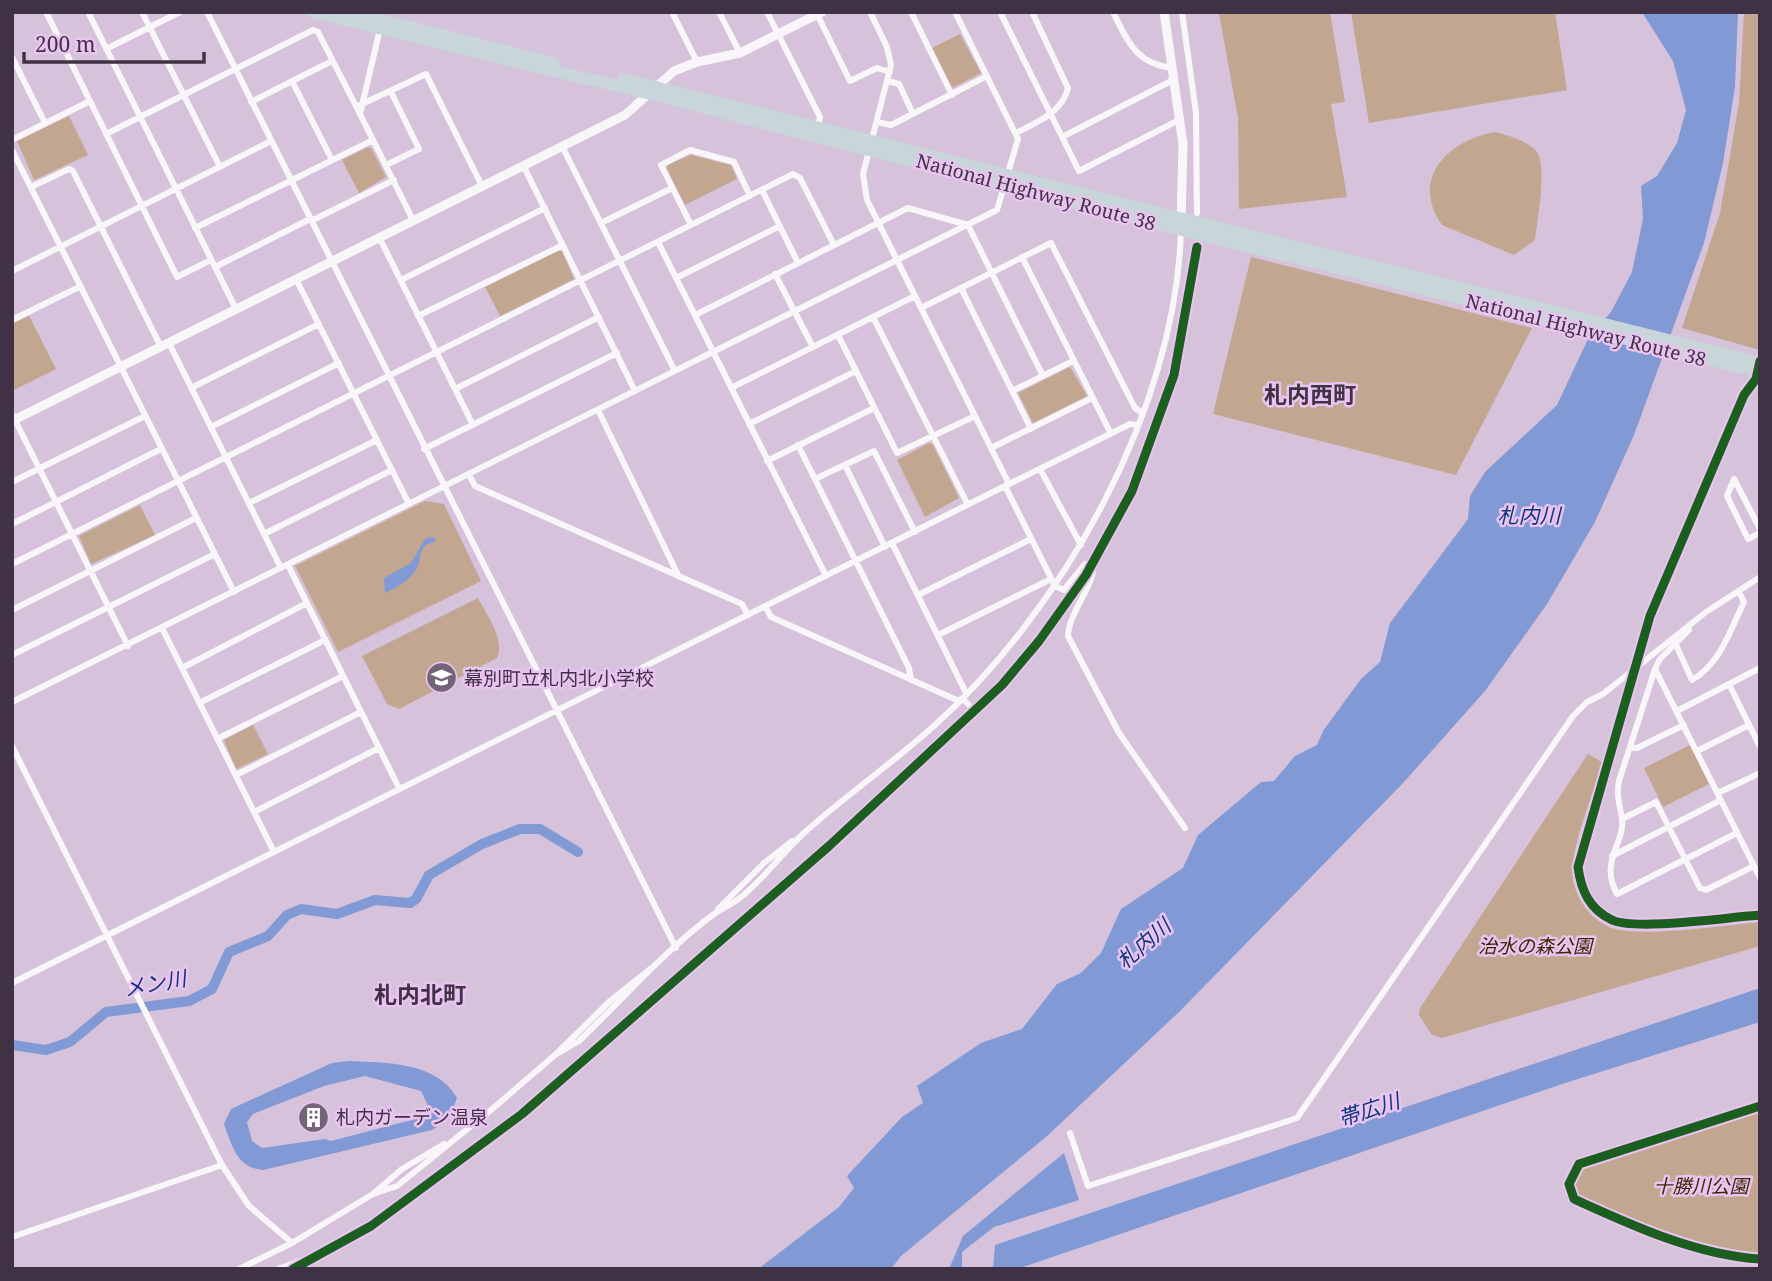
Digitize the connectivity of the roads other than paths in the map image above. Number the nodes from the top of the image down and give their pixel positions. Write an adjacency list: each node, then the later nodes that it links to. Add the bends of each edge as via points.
1 (46, 12): 39 (street)
2 (88, 12): 23 (street)
3 (142, 12): 21 (street)
4 (180, 12): 21 (street)
5 (206, 12): 29 (street)
6 (312, 12): 20 (highway, National Highway Route 38)
7 (351, 12): 20 (highway, National Highway Route 38)
8 (672, 12): 27 (street)
9 (719, 12): 24 (street)
10 (767, 12): 22 (street)
11 (870, 12): 30 (street, via 887,47)
12 (911, 12): 37 (street)
13 (955, 12): 31 (street)
14 (1000, 12): 44 (street)
15 (1032, 12): 44 (street, via 1068,88 1065,100)
16 (1113, 12): 28 (street, via 1136,54)
17 (1164, 12): 28 (street)
18 (1182, 12): 84 (street, via 1196,113)
19 (819, 13): 22 (street); 30 (street, via 850,81 877,68)
20 (382, 21): 35 (highway, National Highway Route 38); 41 (street)
21 (150, 27): 23 (street); 38 (street)
22 (778, 35): 24 (street); 49 (street, via 820,117)
23 (106, 49): 45 (street)
24 (740, 53): 27 (street)
25 (12, 57): 48 (street)
26 (332, 61): 29 (street, via 313,30); 33 (street); 42 (street)
27 (697, 62): 35 (street, via 674,71)
28 (1173, 68): 32 (street)
29 (234, 69): 38 (street); 40 (street)
30 (890, 72): 34 (street)
31 (987, 76): 37 (street); 50 (street)
32 (1175, 79): 46 (street); 52 (street)
33 (292, 81): 40 (street); 59 (street)
34 (888, 81): 43 (street, via 899,84); 47 (street)
35 (654, 90): 49 (highway, National Highway Route 38); 57 (street, via 625,115)
36 (391, 92): 41 (street); 61 (street, via 419,149); 66 (street, via 426,74)
37 (952, 94): 43 (street)
38 (183, 95): 45 (street); 62 (street)
39 (90, 101): 48 (street); 51 (street)
40 (251, 102): 55 (street)
41 (360, 105): 42 (street)
42 (360, 114): 54 (street)
43 (914, 114): 47 (street, via 891,125)
44 (1051, 114): 50 (street); 52 (street)
45 (139, 117): 51 (street); 69 (street)
46 (1181, 119): 52 (street, via 1079,171); 80 (street)
47 (877, 122): 56 (street)
48 (45, 123): 53 (street)
49 (817, 132): 56 (highway, National Highway Route 38)
50 (1016, 133): 63 (street)
51 (106, 134): 72 (street)
52 (1062, 136)
53 (12, 140)
54 (373, 140): 59 (street); 61 (street)
55 (271, 141): 62 (street); 65 (street)
56 (870, 145): 63 (highway, National Highway Route 38); 77 (street, via 863,185)
57 (562, 146): 60 (street); 76 (street)
58 (12, 150): 67 (street)
59 (332, 160): 65 (street)
60 (523, 165): 66 (street); 73 (street)
61 (386, 166): 64 (street)
62 (220, 167): 69 (street)
63 (1006, 179): 79 (street, via 997,210); 80 (highway, National Highway Route 38)
64 (394, 180): 74 (street); 75 (street)
65 (291, 181): 74 (street); 83 (street)
66 (482, 186): 75 (street)
67 (31, 187): 82 (street, via 69,169); 89 (street)
68 (672, 188): 71 (street, via 661,165 690,150 734,162); 76 (street); 78 (street)
69 (176, 189): 72 (street); 83 (street)
70 (762, 190): 71 (street); 81 (street); 88 (street, via 793,174 800,178)
71 (750, 196): 78 (street)
72 (142, 206): 82 (street); 94 (street, via 177,277)
73 (545, 208): 87 (street); 101 (street)
74 (310, 220): 92 (street); 94 (street)
75 (414, 220): 85 (street)
76 (601, 223): 93 (street)
77 (878, 223): 79 (street, via 908,208); 88 (street); 91 (street)
78 (691, 225): 86 (street)
79 (968, 225): 91 (street); 97 (street)
80 (1181, 225): 84 (highway, National Highway Route 38); 139 (street, via 1179,268 1166,335)
81 (780, 226): 95 (street); 99 (street)
82 (100, 227): 89 (street); 116 (street)
83 (195, 228): 94 (street)
84 (1198, 230): 123 (highway, National Highway Route 38); 183 (street, via 1186,321 1165,404 1132,491)
85 (379, 237): 92 (street); 101 (street)
86 (658, 242): 93 (street); 99 (street)
87 (563, 244): 102 (street); 110 (street)
88 (834, 245): 95 (street)
89 (61, 247): 96 (street); 103 (street)
90 (1022, 257): 97 (street); 121 (street); 139 (street, via 1051,243)
91 (897, 260): 105 (street); 108 (street)
92 (331, 261): 100 (street); 128 (street)
93 (620, 261): 102 (street); 125 (street)
94 (213, 263): 107 (street)
95 (798, 263): 98 (street)
96 (12, 271)
97 (991, 272): 104 (street); 129 (street)
98 (775, 274): 108 (street); 109 (street)
99 (676, 278): 109 (street)
100 (296, 279): 107 (street); 114 (street)
101 (401, 280): 110 (street)
102 (581, 281): 111 (street); 118 (street)
103 (80, 286): 113 (street); 124 (street)
104 (961, 288): 106 (street); 134 (street)
105 (915, 296): 106 (street); 112 (street)
106 (921, 308): 141 (street)
107 (236, 309): 116 (street)
108 (795, 311): 117 (street); 119 (street)
109 (695, 315): 119 (street)
110 (418, 316): 118 (street)
111 (599, 317): 120 (street); 132 (street)
112 (873, 317): 115 (street); 149 (street)
113 (12, 320)
114 (319, 324): 122 (street); 130 (street)
115 (838, 335): 117 (street); 126 (street)
116 (165, 345): 124 (street); 130 (street)
117 (813, 347): 131 (street)
118 (437, 352): 128 (street); 132 (street)
119 (713, 352): 125 (street); 131 (street)
120 (617, 353): 133 (street); 144 (street)
121 (1073, 360): 129 (street); 136 (street)
122 (339, 363): 135 (street); 146 (street)
123 (1751, 364): 127 (highway, National Highway Route 38)
124 (121, 366): 140 (street); 142 (street)
125 (675, 371): 133 (street)
126 (856, 371): 137 (street); 143 (street)
127 (1760, 372)
128 (389, 376): 135 (street); 153 (street)
129 (1043, 376): 134 (street)
130 (191, 388): 146 (street)
131 (730, 388): 143 (street)
132 (455, 389): 144 (street)
133 (635, 391): 138 (street)
134 (1012, 391): 147 (street)
135 (354, 393): 150 (street); 155 (street)
136 (1093, 398): 147 (street); 148 (street)
137 (874, 408): 149 (street, via 897,453); 151 (street)
138 (598, 410): 161 (street); 187 (street)
139 (1141, 412): 145 (street)
140 (145, 416): 152 (street); 158 (street)
141 (975, 416): 149 (street); 154 (street)
142 (13, 418): 158 (street)
143 (749, 424): 156 (street)
144 (473, 425): 153 (street)
145 (1136, 425): 148 (street); 179 (street, via 1110,491)
146 (211, 427): 155 (street)
147 (1031, 429): 154 (street)
148 (1111, 434): 159 (street)
149 (933, 437): 170 (street)
150 (377, 440): 160 (street); 168 (street)
151 (798, 445): 156 (street); 162 (street)
152 (162, 449): 164 (street); 167 (street)
153 (424, 449): 166 (street)
154 (991, 449): 165 (street)
155 (226, 458): 164 (street); 168 (street)
156 (767, 461): 186 (street)
157 (845, 465): 162 (street); 174 (street, via 874,451); 178 (street)
158 (39, 469): 163 (street); 167 (street)
159 (1040, 469): 165 (street); 179 (street)
160 (392, 470): 169 (street); 176 (street)
161 (469, 475): 166 (street); 187 (street, via 475,486)
162 (815, 479): 181 (street)
163 (12, 482)
164 (178, 482): 171 (street); 175 (street)
165 (1007, 485): 170 (street); 177 (street)
166 (444, 487): 169 (street); 217 (street)
167 (56, 502): 172 (street); 175 (street)
168 (249, 503): 176 (street)
169 (409, 504): 184 (street)
170 (968, 505): 174 (street)
171 (196, 518): 180 (street); 185 (street)
172 (12, 524)
173 (1760, 531): 173 (street, via 1748,538 1727,496 1734,479)
174 (915, 532): 178 (street)
175 (72, 534): 182 (street); 185 (street)
176 (264, 534): 184 (street)
177 (1031, 539): 189 (street); 193 (street)
178 (888, 545): 181 (street); 193 (street)
179 (1080, 545): 190 (street)
180 (215, 554): 191 (street); 196 (street)
181 (856, 561): 186 (street); 212 (street)
182 (12, 564)
183 (1092, 564): 190 (street, via 1085,564 1064,590); 218 (street, via 1039,641); 236 (street, via 1094,575 1070,619 1068,636 1119,733)
184 (285, 567): 191 (street); 194 (street)
185 (90, 571): 196 (street); 197 (street)
186 (826, 576): 195 (street)
187 (679, 577): 198 (street, via 742,604)
188 (1760, 577): 192 (street)
189 (1051, 579): 190 (street); 202 (street)
190 (1055, 586): 214 (street)
191 (233, 592): 201 (street)
192 (1739, 592): 200 (street); 204 (street, via 1744,602 1716,660 1705,672 1692,680)
193 (918, 595): 202 (street)
194 (307, 603): 203 (street); 208 (street)
195 (765, 606): 198 (street); 212 (street, via 771,617)
196 (109, 607): 205 (street); 206 (street)
197 (12, 610)
198 (748, 615): 217 (street)
199 (1650, 615): 207 (street)
200 (1692, 625): 204 (street); 207 (street)
201 (162, 628): 205 (street); 208 (street)
202 (938, 635): 214 (street)
203 (326, 640): 211 (street); 216 (street)
204 (1676, 645): 210 (street)
205 (128, 646): 215 (street)
206 (12, 655)
207 (1636, 666): 243 (street, via 1578,867 1585,895 1600,912 1614,921); 247 (street, via 1573,716 1297,1118 1088,1186)
208 (182, 668): 216 (street)
209 (1760, 668): 213 (street)
210 (1656, 669): 219 (street); 227 (street)
211 (343, 676): 220 (street); 223 (street)
212 (911, 680): 214 (street)
213 (1729, 684): 219 (street); 222 (street)
214 (962, 697): 218 (street); 245 (street, via 803,834 741,897)
215 (12, 702)
216 (199, 704): 223 (street)
217 (556, 711): 231 (street); 245 (street)
218 (975, 711): 251 (street, via 829,846 522,1114 371,1226)
219 (1677, 711): 221 (street)
220 (361, 712): 226 (street); 230 (street)
221 (1684, 725): 227 (street); 228 (street)
222 (1749, 725): 225 (street); 228 (street)
223 (217, 739): 230 (street)
224 (12, 746): 244 (street)
225 (1760, 747)
226 (379, 748): 231 (street); 233 (street)
227 (1630, 748): 234 (street, via 1616,799)
228 (1697, 751): 232 (street)
229 (1760, 773): 232 (street)
230 (236, 775): 233 (street)
231 (400, 788): 238 (street)
232 (1720, 797): 235 (street); 237 (street)
233 (254, 812): 238 (street)
234 (1622, 819): 235 (street, via 1656,802); 239 (street)
235 (1669, 827): 239 (street); 240 (street)
236 (1185, 828)
237 (1737, 833): 240 (street); 241 (street)
238 (274, 852): 244 (street)
239 (1612, 856): 240 (street, via 1617,894)
240 (1685, 860): 241 (street, via 1700,888 1706,890)
241 (1754, 866): 242 (street)
242 (1760, 878)
243 (1645, 923)
244 (107, 936): 246 (street); 248 (street)
245 (676, 948): 250 (street, via 579,1041 555,1055 397,1185 373,1194)
246 (12, 983)
247 (1070, 1133)
248 (222, 1165): 249 (street); 250 (street, via 249,1206)
249 (12, 1237)
250 (292, 1243): 252 (street)
251 (304, 1263): 253 (street); 254 (street)
252 (239, 1269)
253 (278, 1269)
254 (293, 1269)

